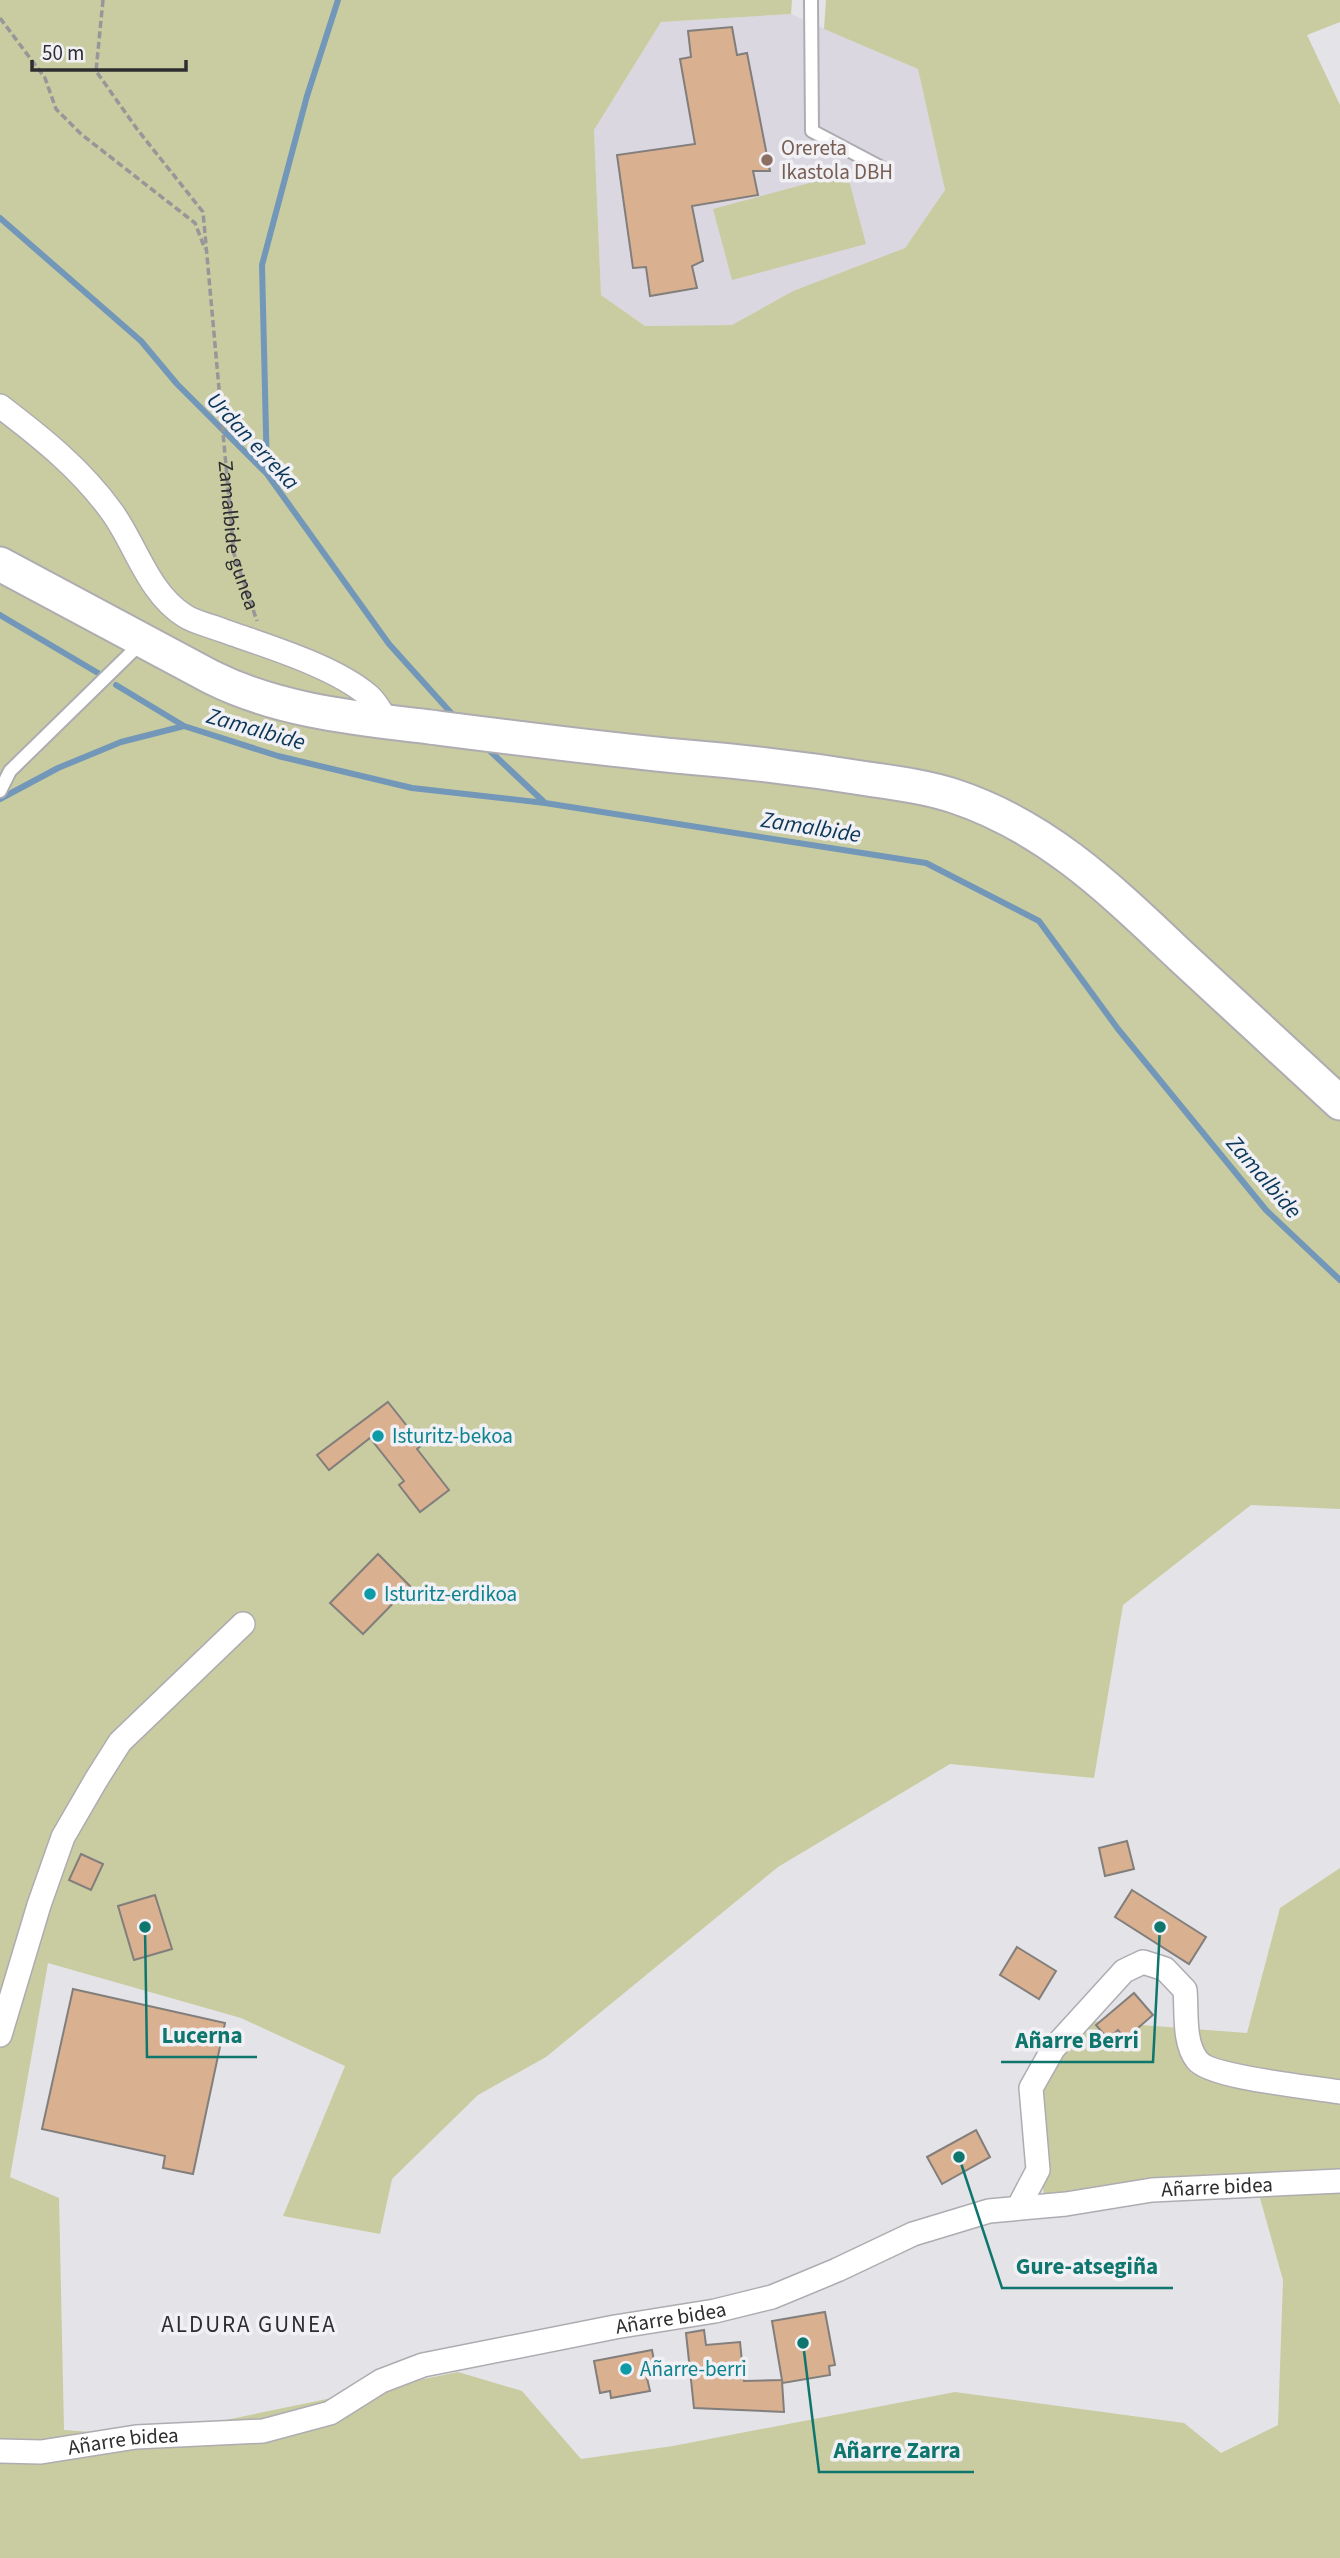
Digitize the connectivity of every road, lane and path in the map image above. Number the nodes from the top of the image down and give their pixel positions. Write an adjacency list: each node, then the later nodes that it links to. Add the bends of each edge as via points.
1 (103, 0): 5 (path, Zamalbide gunea, via 96,71 203,212)
2 (811, 0): 4 (lane, via 812,131)
3 (0, 18): 5 (path, Zamalbide gunea, via 45,78 55,109 195,223)
4 (884, 169)
5 (207, 253): 9 (path, Zamalbide gunea, via 234,554)
6 (0, 406): 9 (street, Zamalbide gunea, via 84,477 114,514 166,599 185,616)
7 (0, 564): 8 (main road)
8 (143, 641): 10 (main road, via 241,692); 11 (lane)
9 (267, 647): 10 (street, Zamalbide gunea, via 355,685 372,698)
10 (387, 722): 13 (main road, via 787,766 954,796 1052,843 1097,878)
11 (5, 768): 12 (lane)
12 (0, 791)
13 (1340, 1103)
14 (243, 1624): 15 (street, via 120,1742 96,1780 63,1838)
15 (0, 2035)
16 (1340, 2092): 18 (street, via 1217,2072 1197,2061 1188,2039 1185,1990 1165,1969 1143,1962 1124,1971 1053,2049 1031,2088 1038,2170)
17 (1340, 2181): 18 (street, Añarre bidea, via 1152,2190)
18 (1018, 2208): 19 (street, Añarre bidea, via 989,2211 913,2234 772,2297 424,2365 381,2381 330,2413 263,2431 136,2437 41,2452)
19 (0, 2451)

